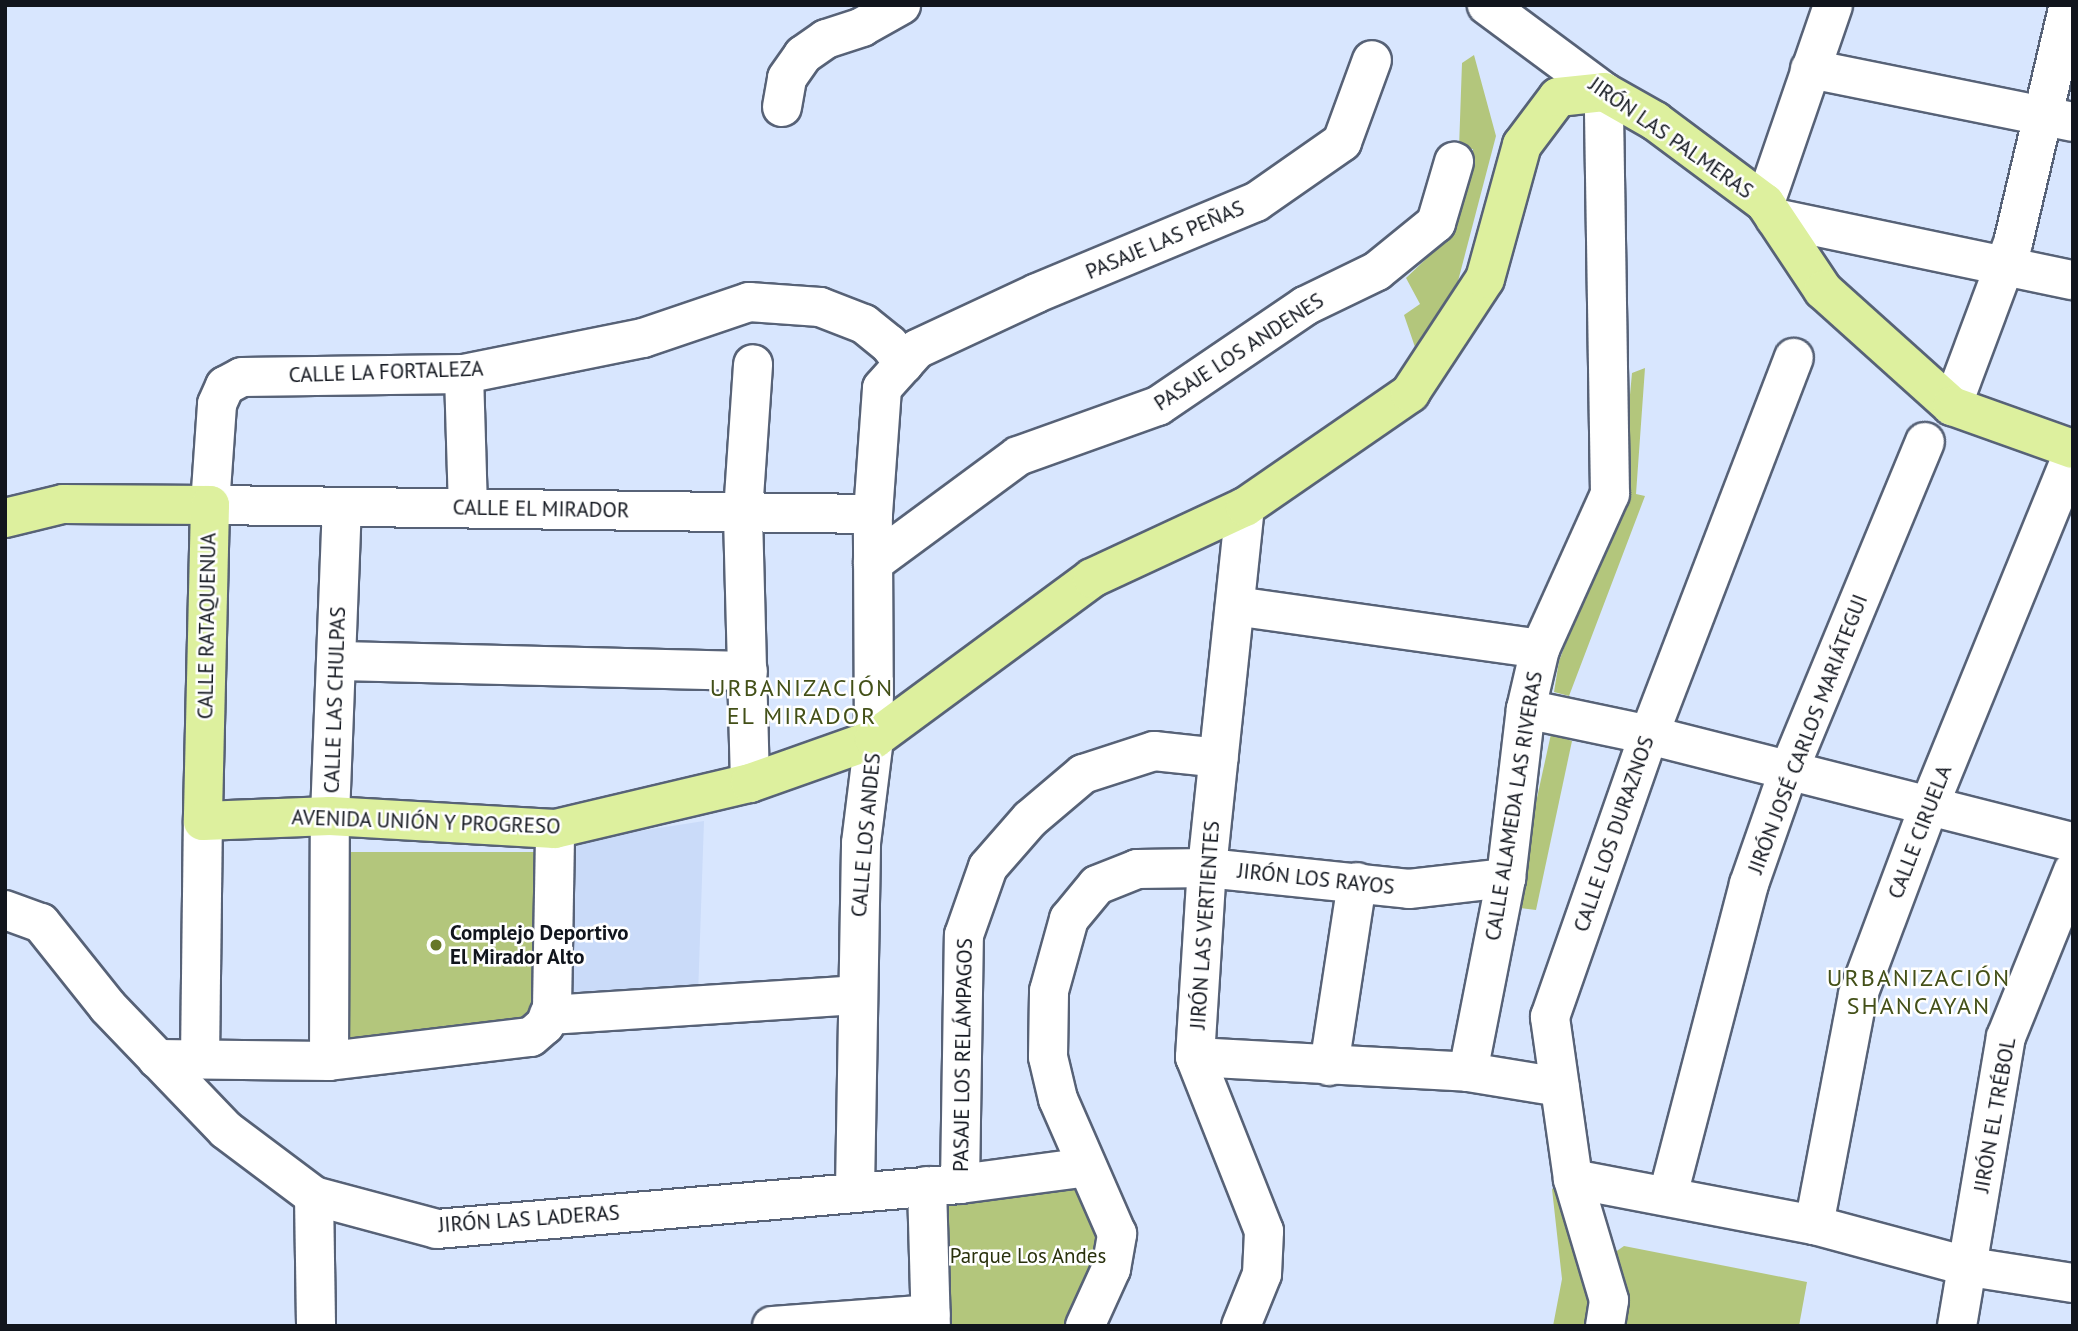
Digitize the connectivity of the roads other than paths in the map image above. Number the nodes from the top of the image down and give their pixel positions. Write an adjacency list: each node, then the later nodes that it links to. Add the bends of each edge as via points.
1 (901, 5): 8 (street, via 862,27 826,38 803,55 787,78)
2 (1487, 5): 7 (street, JIRÓN LAS PALMERAS)
3 (1833, 5): 6 (street)
4 (2069, 5): 9 (street)
5 (1372, 60): 15 (street, PASAJE LAS PEÑAS, via 1342,142 1256,202 1037,293 917,349)
6 (1810, 69): 9 (street); 11 (street)
7 (1604, 92): 11 (main road, JIRÓN LAS PALMERAS, via 1655,121); 24 (main road, AVENIDA UNIÓN Y PROGRESO, via 1558,97 1522,145 1485,279 1410,393); 31 (street, CALLE ALAMEDA LAS RIVERAS, via 1610,494)
8 (782, 107)
9 (2056, 118): 12 (street)
10 (1454, 162): 29 (street, PASAJE LOS ANDENES, via 1436,223 1377,271 1305,306 1158,406 1018,456)
11 (1770, 210): 12 (street); 18 (main road, JIRÓN LAS PALMERAS, via 1823,290)
12 (2004, 266): 13 (street); 18 (street)
13 (2073, 279)
14 (1794, 358): 35 (street, CALLE LOS DURAZNOS)
15 (904, 363): 17 (street, CALLE LA FORTALEZA, via 864,324 820,307 748,302 643,338); 27 (street, CALLE LOS ANDES, via 882,388)
16 (753, 364): 26 (street)
17 (464, 374): 19 (street, CALLE LA FORTALEZA, via 242,377 225,386); 25 (street)
18 (1952, 406): 21 (main road, JIRÓN LAS PALMERAS)
19 (213, 432): 22 (street, CALLE RATAQUENUA)
20 (1925, 442): 38 (street, JIRÓN JOSÉ CARLOS MARIÁTEGUI)
21 (2073, 451): 40 (street, CALLE CIRUELA)
22 (210, 505): 23 (street, CALLE EL MIRADOR); 28 (main road, via 62,504); 42 (main road, CALLE RATAQUENUA)
23 (342, 507): 25 (street, CALLE EL MIRADOR); 32 (street, CALLE LAS CHULPAS)
24 (1245, 507): 30 (street, JIRÓN LAS VERTIENTES); 36 (main road, AVENIDA UNIÓN Y PROGRESO, via 1092,578)
25 (468, 508): 26 (street, CALLE EL MIRADOR)
26 (743, 512): 27 (street, CALLE EL MIRADOR); 33 (street)
27 (873, 514): 29 (street, CALLE LOS ANDES)
28 (5, 518)
29 (873, 563): 36 (street, CALLE LOS ANDES)
30 (1236, 606): 31 (street); 37 (street, JIRÓN LAS VERTIENTES)
31 (1540, 649): 34 (street, CALLE ALAMEDA LAS RIVERAS)
32 (339, 661): 33 (street); 41 (street, CALLE LAS CHULPAS)
33 (748, 671): 39 (street)
34 (1526, 709): 35 (street); 47 (street, CALLE ALAMEDA LAS RIVERAS)
35 (1649, 735): 38 (street); 58 (street, CALLE LOS DURAZNOS, via 1550,1017)
36 (874, 739): 39 (main road, AVENIDA UNIÓN Y PROGRESO); 50 (street, CALLE LOS ANDES, via 861,843)
37 (1219, 758): 45 (street, JIRÓN LAS VERTIENTES); 61 (street, PASAJE LOS RELÁMPAGOS, via 1154,751 1083,774 1030,819 988,867 964,934)
38 (1789, 770): 40 (street); 63 (street, JIRÓN JOSÉ CARLOS MARIÁTEGUI, via 1749,884)
39 (750, 783): 43 (main road, AVENIDA UNIÓN Y PROGRESO)
40 (1929, 806): 44 (street); 65 (street, CALLE CIRUELA, via 1858,995)
41 (330, 816): 42 (main road, AVENIDA UNIÓN Y PROGRESO); 43 (main road, AVENIDA UNIÓN Y PROGRESO); 55 (street, CALLE LAS CHULPAS)
42 (203, 821): 54 (street)
43 (555, 829): 51 (street)
44 (2073, 842)
45 (1208, 868): 48 (street, JIRÓN LOS RAYOS); 52 (street, JIRÓN LAS VERTIENTES); 59 (street, JIRÓN LOS RAYOS, via 1137,869 1097,885 1069,919 1049,991 1048,1057 1058,1099)
46 (2073, 871): 66 (street, JIRÓN EL TRÉBOL, via 2006,1037)
47 (1506, 878): 48 (street, JIRÓN LOS RAYOS, via 1409,889); 57 (street, CALLE ALAMEDA LAS RIVERAS)
48 (1357, 882): 56 (street)
49 (5, 910): 53 (street, JIRÓN LAS LADERAS, via 41,923)
50 (856, 995): 51 (street); 62 (street, CALLE LOS ANDES)
51 (549, 1015): 55 (street, via 531,1037)
52 (1195, 1057): 56 (street); 72 (street, JIRÓN LAS VERTIENTES, via 1264,1231 1262,1274)
53 (158, 1059): 54 (street); 64 (street, JIRÓN LAS LADERAS, via 226,1130)
54 (200, 1059): 55 (street)
55 (329, 1061)
56 (1329, 1066): 57 (street)
57 (1468, 1072): 58 (street)
58 (1560, 1087): 60 (street, CALLE LOS DURAZNOS)
59 (1087, 1167): 61 (street, JIRÓN LAS LADERAS); 71 (street, JIRÓN LOS RAYOS, via 1117,1234 1111,1269)
60 (1573, 1179): 63 (street); 73 (street, CALLE LOS DURAZNOS, via 1609,1300)
61 (943, 1185): 62 (street, JIRÓN LAS LADERAS); 68 (street, PASAJE LOS RELÁMPAGOS)
62 (855, 1190): 64 (street, JIRÓN LAS LADERAS, via 437,1229)
63 (1668, 1195): 65 (street)
64 (314, 1196): 69 (street)
65 (1814, 1225): 66 (street)
66 (1970, 1267): 67 (street); 74 (street, JIRÓN EL TRÉBOL)
67 (2073, 1283)
68 (931, 1320): 70 (street)
69 (316, 1326)
70 (772, 1326)
71 (1085, 1326)
72 (1241, 1326)
73 (1605, 1326)
74 (1958, 1326)

